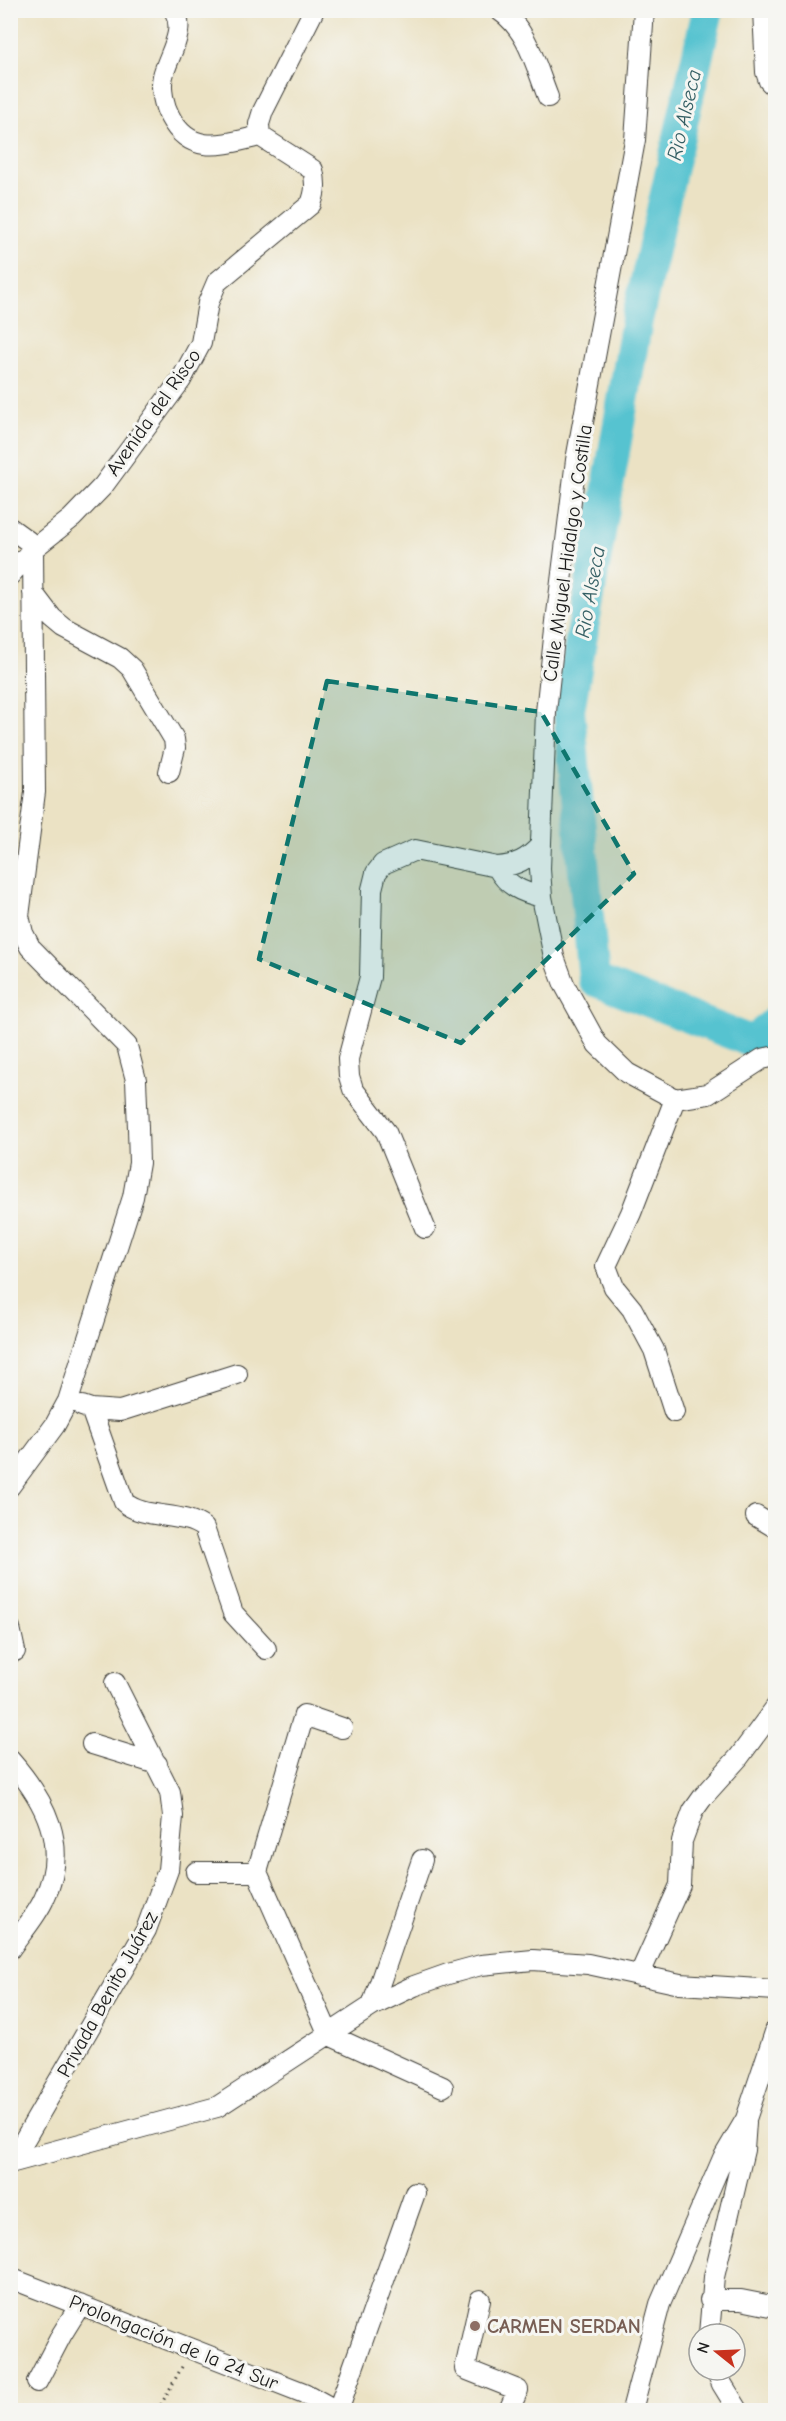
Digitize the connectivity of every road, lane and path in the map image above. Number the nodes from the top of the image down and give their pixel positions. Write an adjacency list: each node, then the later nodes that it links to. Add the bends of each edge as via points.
1 (174, 10): 8 (street, via 180,21 178,35 162,79 167,112 175,127 186,139 216,146)
2 (314, 10): 8 (street, via 263,111)
3 (500, 10): 7 (street, via 522,33)
4 (644, 10): 14 (street, Calle Miguel Hidalgo y Costilla, via 635,140 576,460 554,638 546,712)
5 (763, 10): 6 (street, via 766,72)
6 (776, 88)
7 (548, 97)
8 (260, 136): 10 (street, Avenida del Risco, via 313,170 315,193 310,204 217,282 208,303 201,343 181,380 103,486 72,518)
9 (10, 528): 10 (street)
10 (33, 549): 11 (street, Avenida del Risco); 12 (street)
11 (10, 575)
12 (33, 594): 13 (street, via 64,628 120,658 132,669 174,739); 21 (street, via 35,792 20,916 23,933 30,947 127,1046 136,1080 138,1116 139,1163 134,1197)
13 (169, 772)
14 (541, 845): 15 (street, via 521,862); 16 (street, Calle Miguel Hidalgo y Costilla)
15 (497, 867): 16 (street, via 513,887); 19 (street, via 415,850 383,864 372,889 370,977 348,1059 349,1076 353,1089 386,1132)
16 (542, 897): 18 (street, Calle Miguel Hidalgo y Costilla, via 554,957 564,984 597,1044 627,1073)
17 (776, 1056): 18 (street, via 762,1059 708,1094)
18 (675, 1099): 23 (street, via 606,1266 614,1287 632,1309 654,1350)
19 (425, 1228)
20 (237, 1374): 22 (street, via 120,1411)
21 (68, 1401): 22 (street); 24 (street, via 56,1425)
22 (91, 1409): 28 (street, via 124,1502 138,1509 193,1521 204,1528 233,1612)
23 (674, 1412)
24 (10, 1486)
25 (756, 1516): 26 (street)
26 (776, 1528)
27 (10, 1628): 29 (street)
28 (266, 1649)
29 (15, 1651)
30 (116, 1683): 34 (street, Privada Benito Juárez)
31 (776, 1707): 40 (street, via 693,1811 682,1841 680,1885)
32 (342, 1728): 38 (street, via 304,1715)
33 (92, 1744): 34 (street)
34 (157, 1764): 48 (street, Privada Benito Juárez, via 170,1792 173,1816 168,1870 157,1904 146,1930)
35 (13, 1770): 39 (street, via 51,1823 55,1845 44,1899)
36 (422, 1860): 42 (street)
37 (196, 1872): 38 (street)
38 (257, 1872): 44 (street)
39 (10, 1949)
40 (639, 1976): 41 (street, via 680,1984); 42 (street, via 588,1964 533,1960 481,1965 436,1978)
41 (776, 1990)
42 (372, 2006): 44 (street)
43 (776, 2029): 45 (street)
44 (329, 2034): 46 (street); 48 (street, via 218,2108)
45 (770, 2066): 47 (street)
46 (443, 2087)
47 (746, 2119): 52 (street, via 744,2150); 63 (street, via 723,2158 678,2257 660,2304)
48 (11, 2163)
49 (414, 2193): 61 (street)
50 (10, 2278): 53 (street, Prolongación de la 24 Sur)
51 (480, 2300): 62 (street, via 465,2369 518,2390)
52 (710, 2300): 54 (street, via 741,2300); 55 (street)
53 (80, 2304): 56 (street, Prolongación de la 24 Sur); 57 (street)
54 (776, 2307)
55 (709, 2322)
56 (192, 2348): 59 (street, Prolongación de la 24 Sur); 60 (path)
57 (37, 2382)
58 (721, 2382): 64 (street)
59 (300, 2402): 61 (street, Prolongación de la 24 Sur)
60 (158, 2410)
61 (337, 2410)
62 (509, 2410)
63 (632, 2410)
64 (738, 2410)

